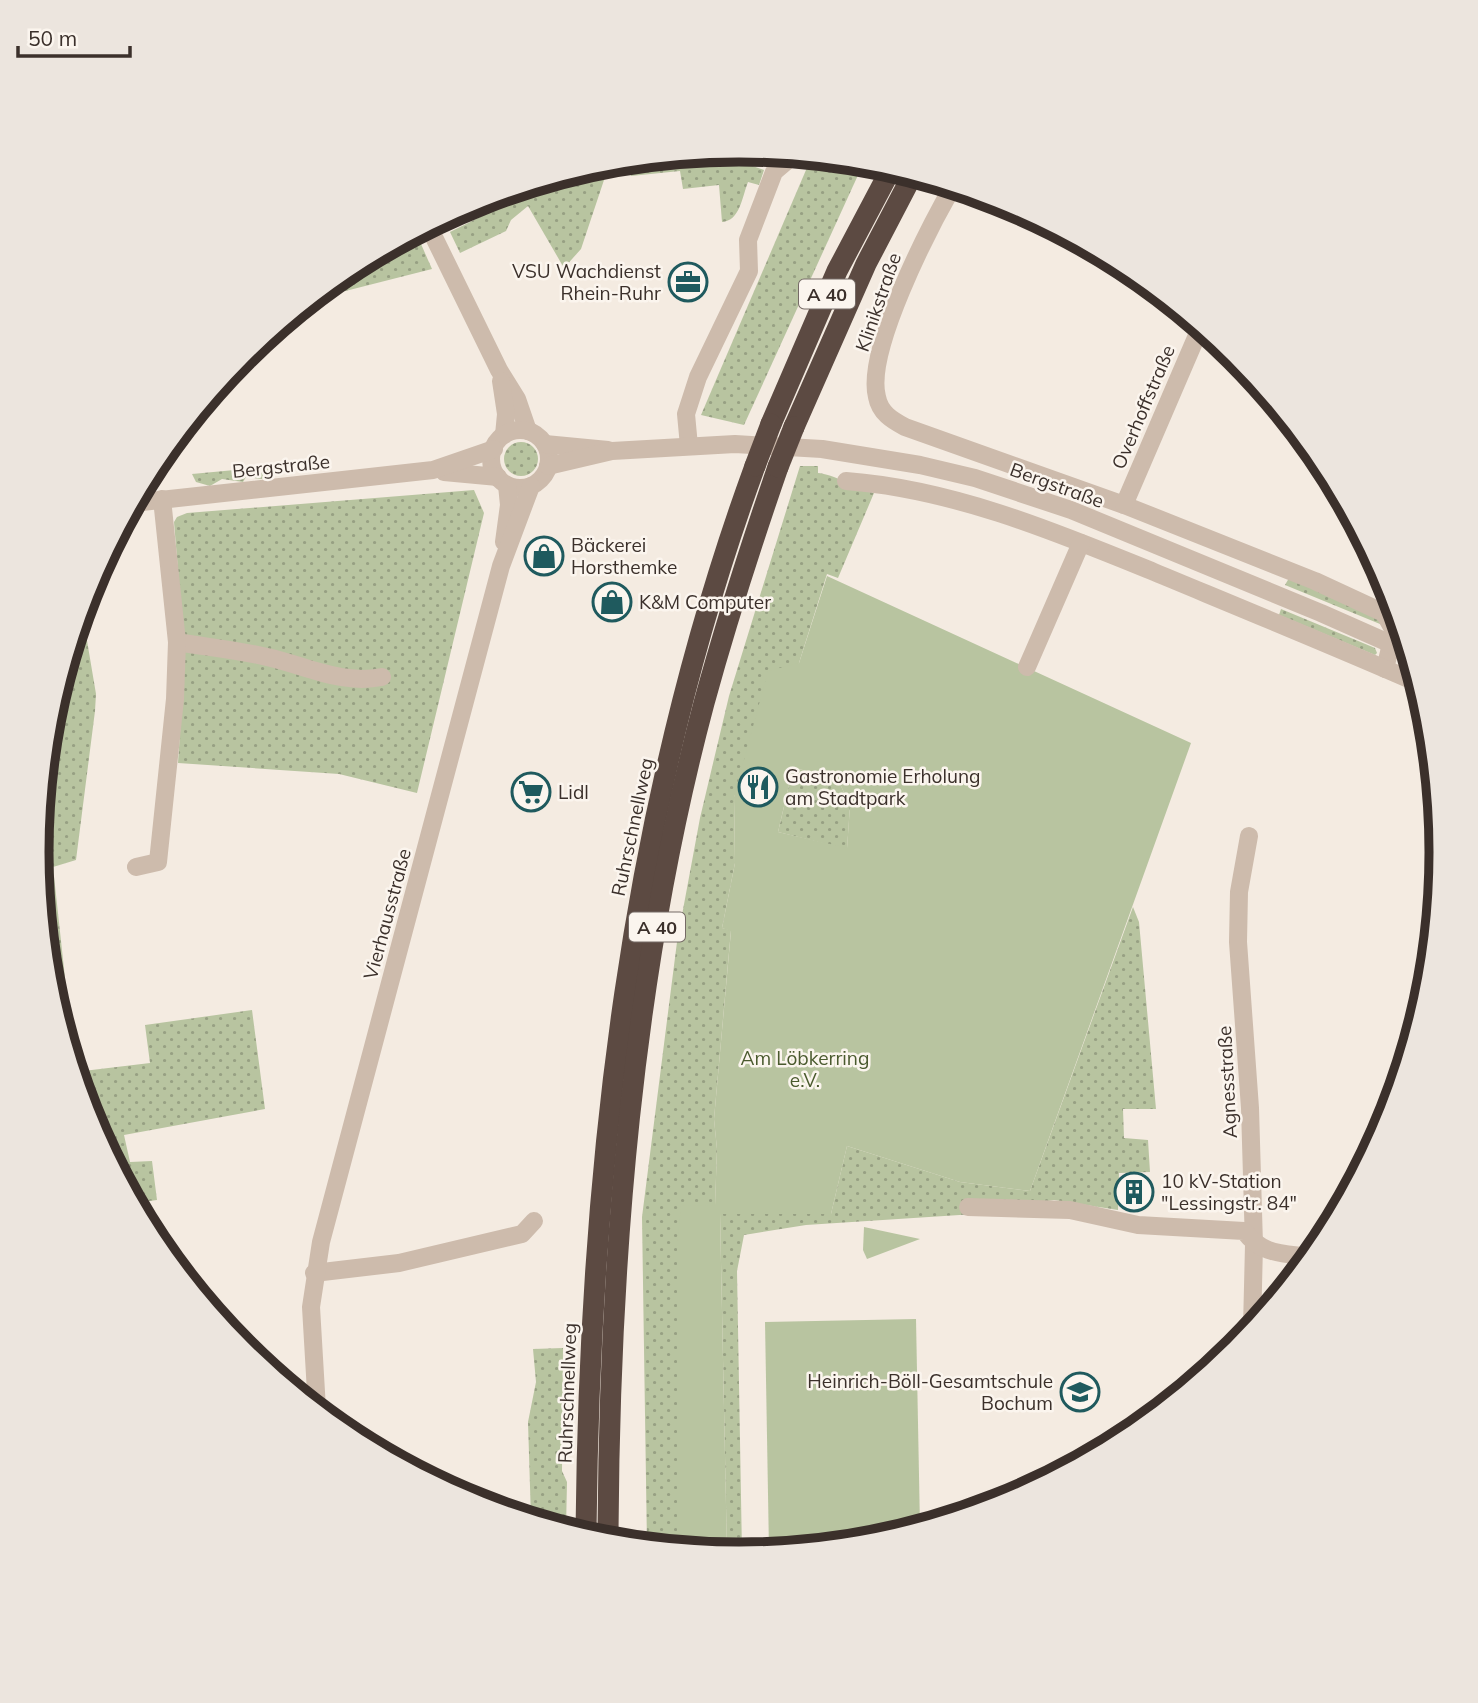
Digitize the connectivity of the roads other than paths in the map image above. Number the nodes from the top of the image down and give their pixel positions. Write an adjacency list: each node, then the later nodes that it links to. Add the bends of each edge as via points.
1 (785, 163): 12 (street, via 774,172 748,240 749,271 690,398 685,425)
2 (885, 178): 41 (highway, Ruhrschnellweg / A 40, bridge, via 837,271 755,466 680,711 651,841 629,960 612,1093 597,1255)
3 (908, 183): 42 (highway, A 40, bridge, via 866,264 778,467 740,576 704,705 660,906 641,1037 618,1279)
4 (949, 194): 8 (street, Klinikstraße, via 919,250 876,374 877,400 883,412)
5 (432, 234): 7 (street)
6 (1196, 335): 21 (street, Overhoffstraße)
7 (499, 370): 9 (street, via 517,399); 10 (street, via 506,414)
8 (905, 427): 21 (street, Bergstraße)
9 (528, 431): 10 (street, Bergstraße, via 516,431); 11 (street)
10 (499, 442): 15 (street, Bergstraße); 16 (street, via 492,465)
11 (545, 444): 13 (street, Bergstraße); 14 (street)
12 (689, 446): 13 (street, Bergstraße); 26 (street, Bergstraße, via 822,449 975,478 1071,510)
13 (612, 451): 14 (street, Bergstraße)
14 (548, 466): 18 (street)
15 (433, 470): 16 (street, Bergstraße); 19 (street, Bergstraße)
16 (502, 481): 18 (street, Bergstraße, via 521,488); 23 (street, Vierhausstraße, via 509,505)
17 (846, 481): 22 (street, via 966,503)
18 (531, 486): 23 (street, Vierhausstraße)
19 (162, 499): 20 (street, Bergstraße); 25 (street)
20 (144, 502)
21 (1124, 505): 24 (street, Bergstraße, via 1315,581 1384,613)
22 (1081, 543): 28 (street); 29 (street)
23 (501, 566): 38 (street, Vierhausstraße)
24 (1389, 622)
25 (177, 642): 30 (street, via 268,657 340,678); 33 (street, via 158,862)
26 (1396, 642)
27 (1397, 646): 29 (street, Bergstraße)
28 (1027, 667)
29 (1385, 668): 31 (street)
30 (382, 677)
31 (1406, 678)
32 (1249, 836): 36 (street, Agnesstraße, via 1239,892 1238,942)
33 (136, 867)
34 (968, 1207): 36 (street, via 1070,1210 1138,1224 1244,1231)
35 (534, 1221): 38 (street, via 522,1234 399,1263)
36 (1254, 1245): 37 (street); 39 (street, Agnesstraße)
37 (1299, 1255)
38 (314, 1273): 40 (street, Vierhausstraße, via 311,1307)
39 (1252, 1312)
40 (316, 1397)
41 (586, 1524)
42 (608, 1529)

